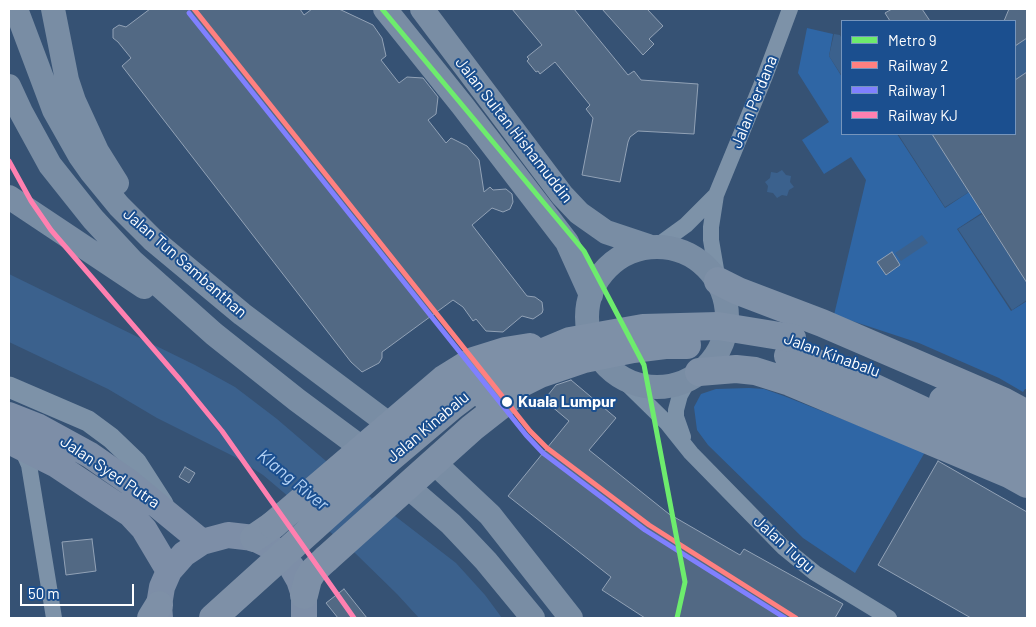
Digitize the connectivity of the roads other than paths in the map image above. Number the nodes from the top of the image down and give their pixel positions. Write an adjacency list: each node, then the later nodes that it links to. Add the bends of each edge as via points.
1 (16, 9): 12 (main road, Jalan Tun Sambanthan, via 54,110 92,173 153,240)
2 (53, 9): 12 (main road, via 74,101 108,170 143,215)
3 (385, 9): 11 (main road, Jalan Sultan Hishamuddin, via 567,242)
4 (422, 9): 9 (main road, Jalan Sultan Hishamuddin, via 579,213 606,232)
5 (790, 9): 7 (street, Jalan Perdana)
6 (9, 86): 13 (main road, Jalan Tun Sambanthan, via 50,165 93,219 132,261)
7 (716, 195): 9 (street, Jalan Perdana, via 686,225); 10 (street, Jalan Perdana, via 711,240)
8 (9, 197): 13 (main road)
9 (653, 246): 10 (main road, via 685,251 698,258); 11 (main road, via 632,250 618,258 600,276)
10 (718, 280): 17 (main road, via 727,304 726,329 717,353); 21 (highway)
11 (591, 295): 18 (main road, via 587,322 591,342 600,360)
12 (242, 314): 23 (main road, Jalan Tun Sambanthan)
13 (214, 334): 26 (main road, Jalan Tun Sambanthan)
14 (570, 342): 15 (highway, Jalan Kinabalu, bridge, via 643,328 718,326); 34 (highway, bridge, via 505,350 473,361 444,379); 40 (highway, Jalan Kinabalu, bridge, via 515,364 453,405 389,458)
15 (790, 347): 16 (highway, Jalan Kinabalu, bridge, via 665,345 584,359); 25 (highway, Jalan Kinabalu, via 870,368); 29 (highway, Jalan Kinabalu, via 806,359)
16 (540, 374): 37 (highway, bridge, via 472,428 313,571 308,579); 41 (highway, Jalan Kinabalu, bridge, via 491,398 458,420)
17 (694, 375): 18 (main road, via 676,384 655,387); 28 (street, Jalan Tugu, via 680,395 676,410 680,430); 31 (highway, via 736,369 755,371 790,382)
18 (621, 378): 28 (street, Jalan Tugu)
19 (9, 387): 33 (street, via 88,421 111,438 136,462)
20 (9, 398): 24 (main road)
21 (1027, 414)
22 (9, 415): 24 (main road, Jalan Syed Putra)
23 (382, 419)
24 (37, 426): 33 (main road, Jalan Syed Putra, via 90,455)
25 (1027, 437)
26 (355, 443)
27 (15, 444): 36 (main road, Jalan Syed Putra, via 55,464 130,514 144,529); 39 (street, via 29,465)
28 (691, 453): 44 (street, Jalan Tugu, via 799,560)
29 (1027, 459)
30 (442, 470): 43 (main road, via 490,515)
31 (1027, 484)
32 (415, 493): 42 (main road, via 452,524)
33 (168, 512): 35 (main road, Jalan Syed Putra)
34 (263, 532): 35 (main road); 37 (main road, via 268,545 292,566 299,580)
35 (202, 542): 36 (main road, via 184,554)
36 (169, 571): 38 (main road)
37 (304, 607)
38 (157, 614)
39 (54, 618)
40 (213, 618)
41 (241, 618)
42 (533, 618)
43 (571, 618)
44 (889, 618)

